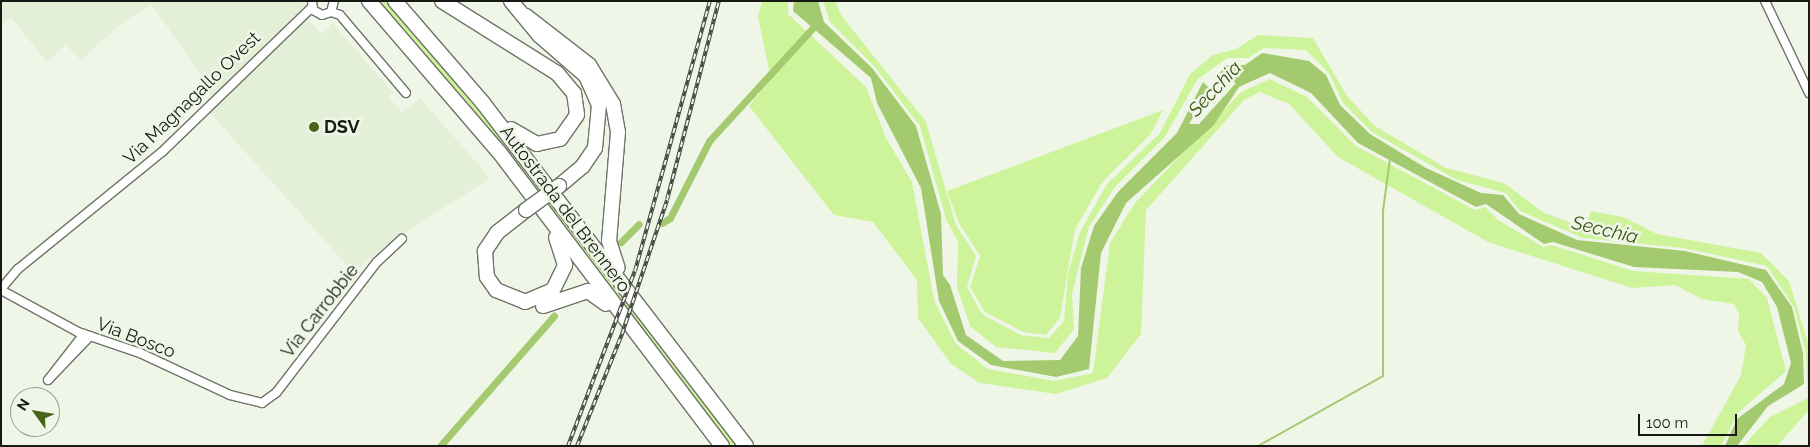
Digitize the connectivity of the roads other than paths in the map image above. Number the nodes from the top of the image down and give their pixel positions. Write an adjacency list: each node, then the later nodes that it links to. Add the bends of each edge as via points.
1 (334, 1): 8 (street)
2 (369, 1): 14 (highway, Autostrada del Brennero)
3 (395, 1): 11 (highway, Autostrada del Brennero)
4 (442, 1): 10 (highway)
5 (511, 1): 9 (highway)
6 (1765, 1): 13 (street)
7 (312, 4): 8 (street, via 318,14); 18 (street, Via Magnagallo Ovest, via 162,152 18,269)
8 (331, 12): 12 (street, via 340,15)
9 (526, 16): 15 (highway, via 540,36 586,76 599,105 599,134 591,155); 20 (highway, via 585,61 609,94 618,132 610,250)
10 (487, 30): 11 (highway, via 570,86 577,115 566,135 546,144 523,139); 15 (highway, via 541,51 574,74 587,92 593,122 588,145)
11 (444, 55): 20 (highway, Autostrada del Brennero)
12 (406, 93)
13 (1809, 94)
14 (498, 152): 16 (highway, via 563,252 559,282 545,297 531,302 501,294 490,284 485,268 491,240); 21 (highway, Autostrada del Brennero)
15 (556, 183): 16 (highway, bridge)
16 (524, 207): 21 (highway, via 491,229 478,248 478,275 488,293 504,305 526,310 578,292 597,294 635,342)
17 (402, 238): 22 (street, Via Carrobbie)
18 (1, 289): 19 (street, Via Bosco)
19 (87, 335): 19 (street, via 48,380); 22 (street, Via Bosco, via 140,353 230,395)
20 (674, 349): 24 (highway, Autostrada del Brennero)
21 (649, 350): 23 (highway, Autostrada del Brennero)
22 (264, 403)
23 (722, 446)
24 (746, 446)

